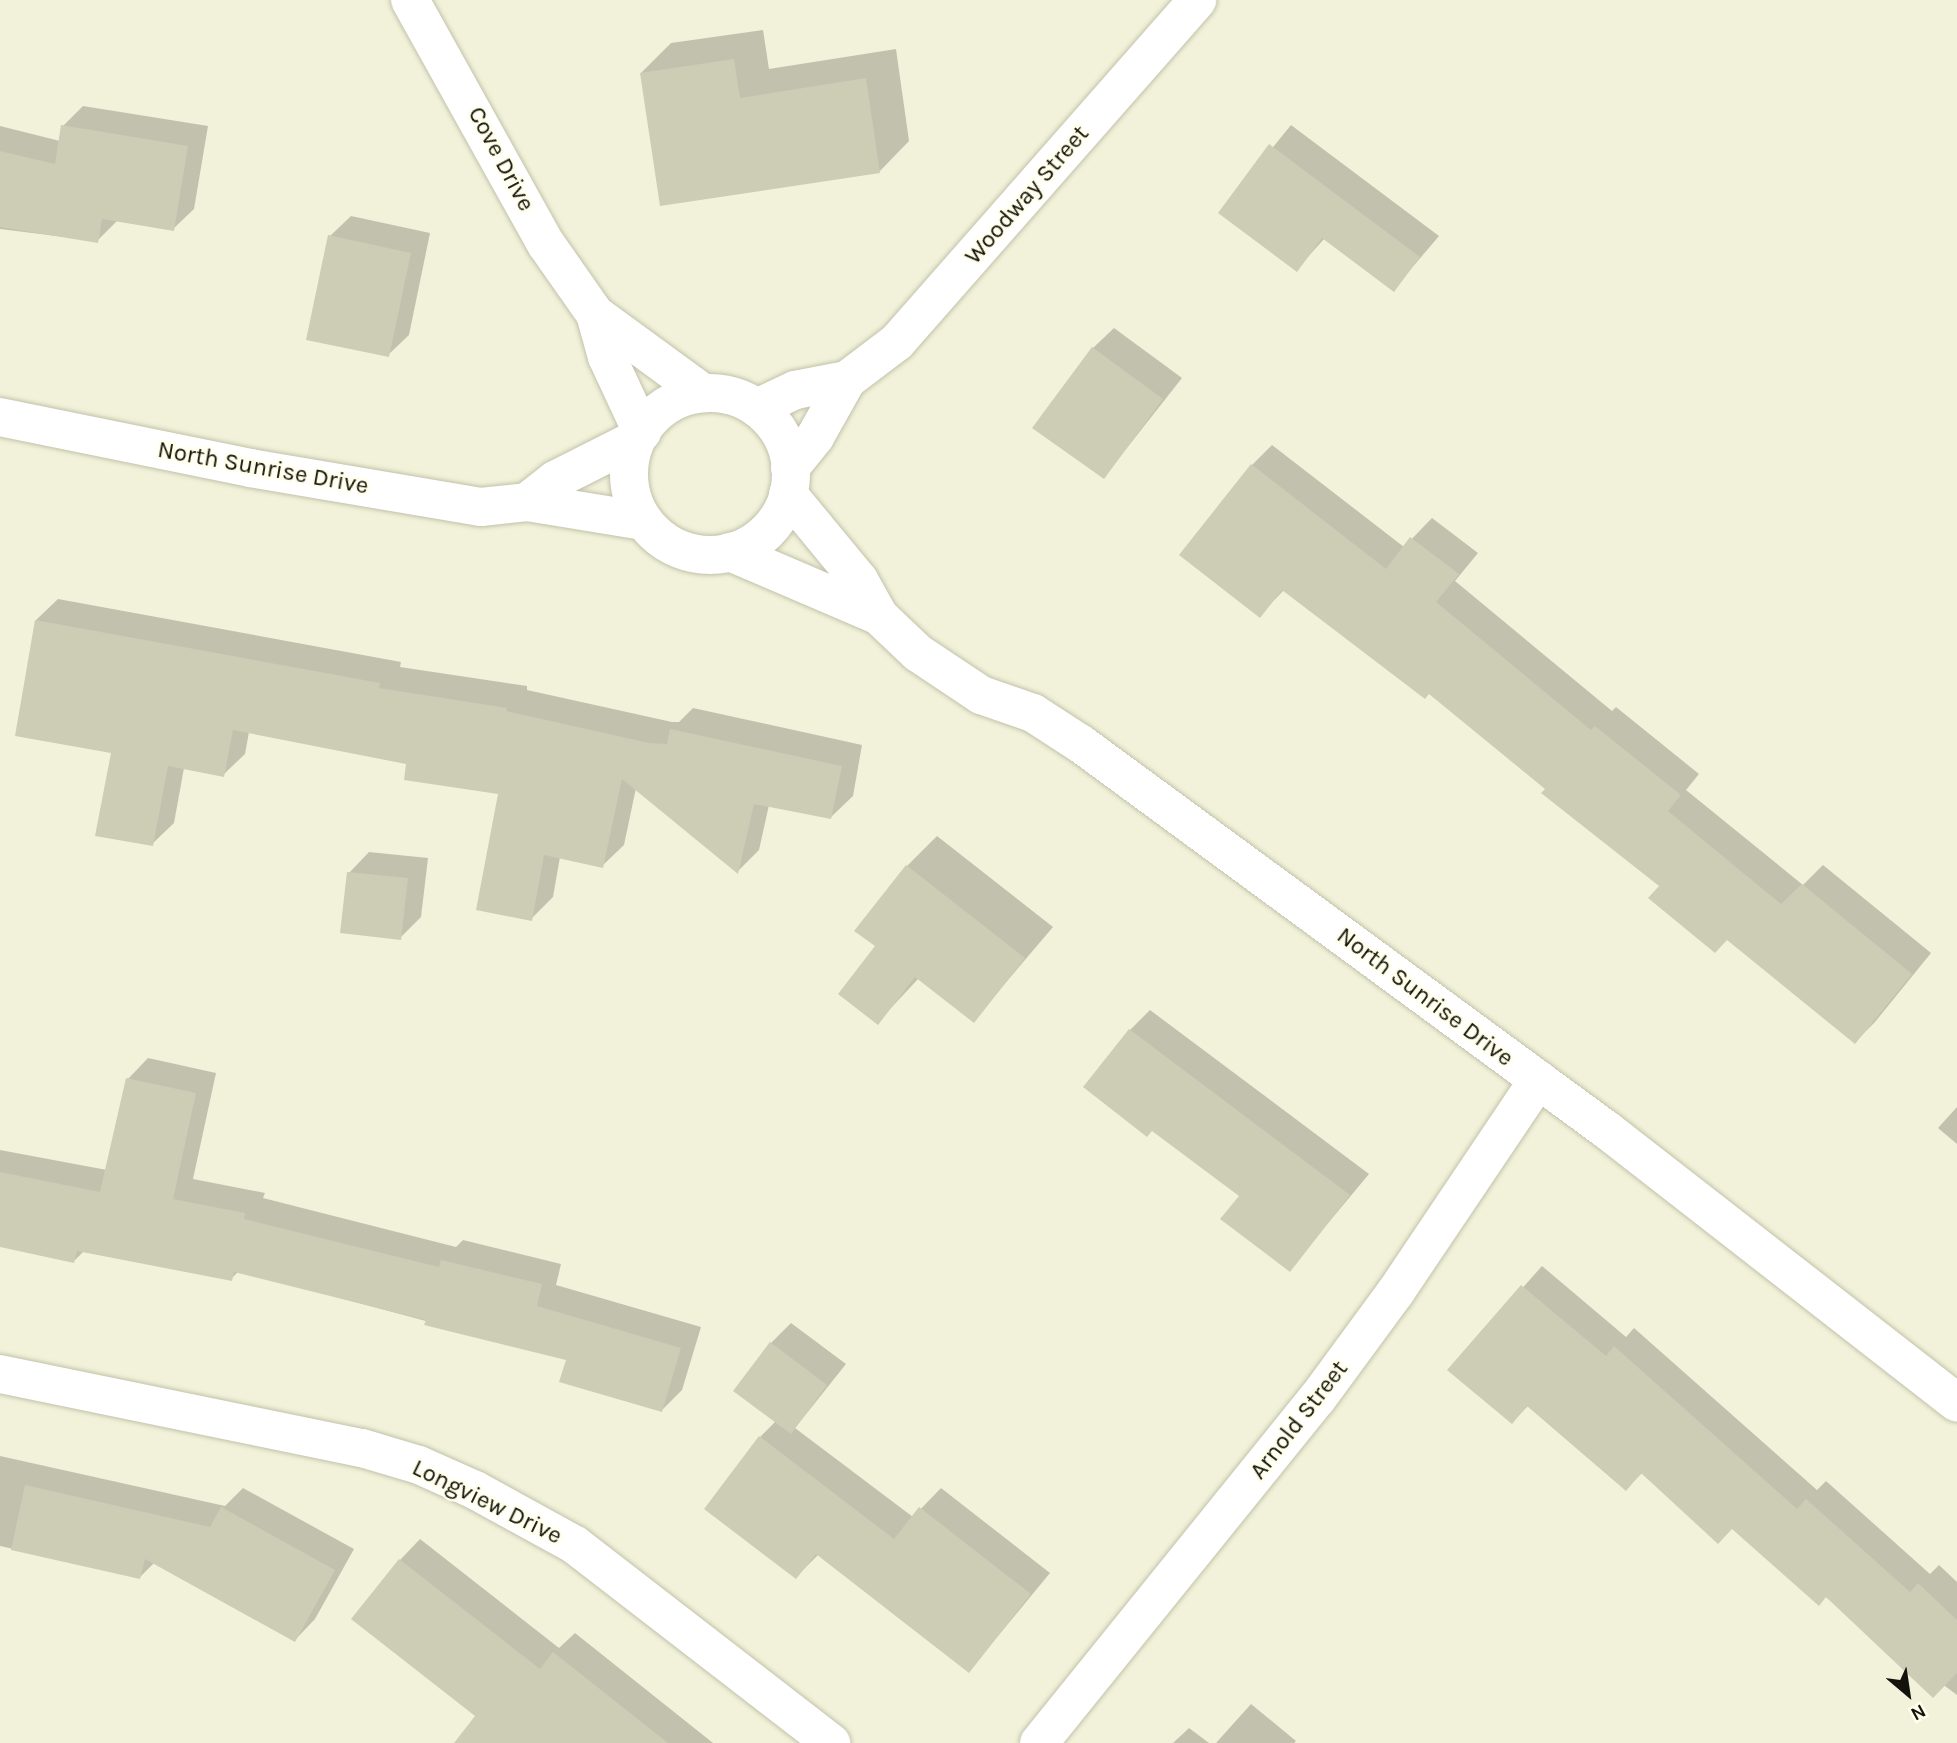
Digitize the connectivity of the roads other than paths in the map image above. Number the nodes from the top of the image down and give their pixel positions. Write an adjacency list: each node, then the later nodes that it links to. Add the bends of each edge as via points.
1 (410, 0): 3 (street, Cove Drive, via 546,244)
2 (1197, 0): 4 (street, Woodway Street, via 897,342)
3 (595, 314): 5 (street, Cove Drive); 8 (street, Cove Drive)
4 (847, 380): 6 (street, Woodway Street, via 796,390); 9 (street, Woodway Street)
5 (703, 393): 6 (street, North Sunrise Drive, via 731,395); 8 (street, North Sunrise Drive, via 676,400 652,416)
6 (757, 408): 9 (street, North Sunrise Drive, via 777,428)
7 (0, 417): 10 (street, North Sunrise Drive, via 250,468 481,507)
8 (639, 435): 10 (street, North Sunrise Drive, via 555,480); 11 (street, North Sunrise Drive, via 629,477 631,495)
9 (789, 481): 12 (street, North Sunrise Drive, via 784,509 767,533 744,549); 13 (street, North Sunrise Drive)
10 (527, 502): 11 (street, North Sunrise Drive)
11 (643, 521): 12 (street, North Sunrise Drive, via 662,541 688,554)
12 (730, 552): 13 (street, North Sunrise Drive)
13 (879, 616): 14 (street, North Sunrise Drive, via 918,653 981,695 1033,713 1081,744)
14 (1538, 1080): 16 (street, North Sunrise Drive); 18 (street, Arnold Street, via 1395,1293 1317,1399)
15 (0, 1374): 17 (street, Longview Drive, via 303,1433 419,1465 575,1545)
16 (1957, 1403)
17 (831, 1743)
18 (1039, 1743)

